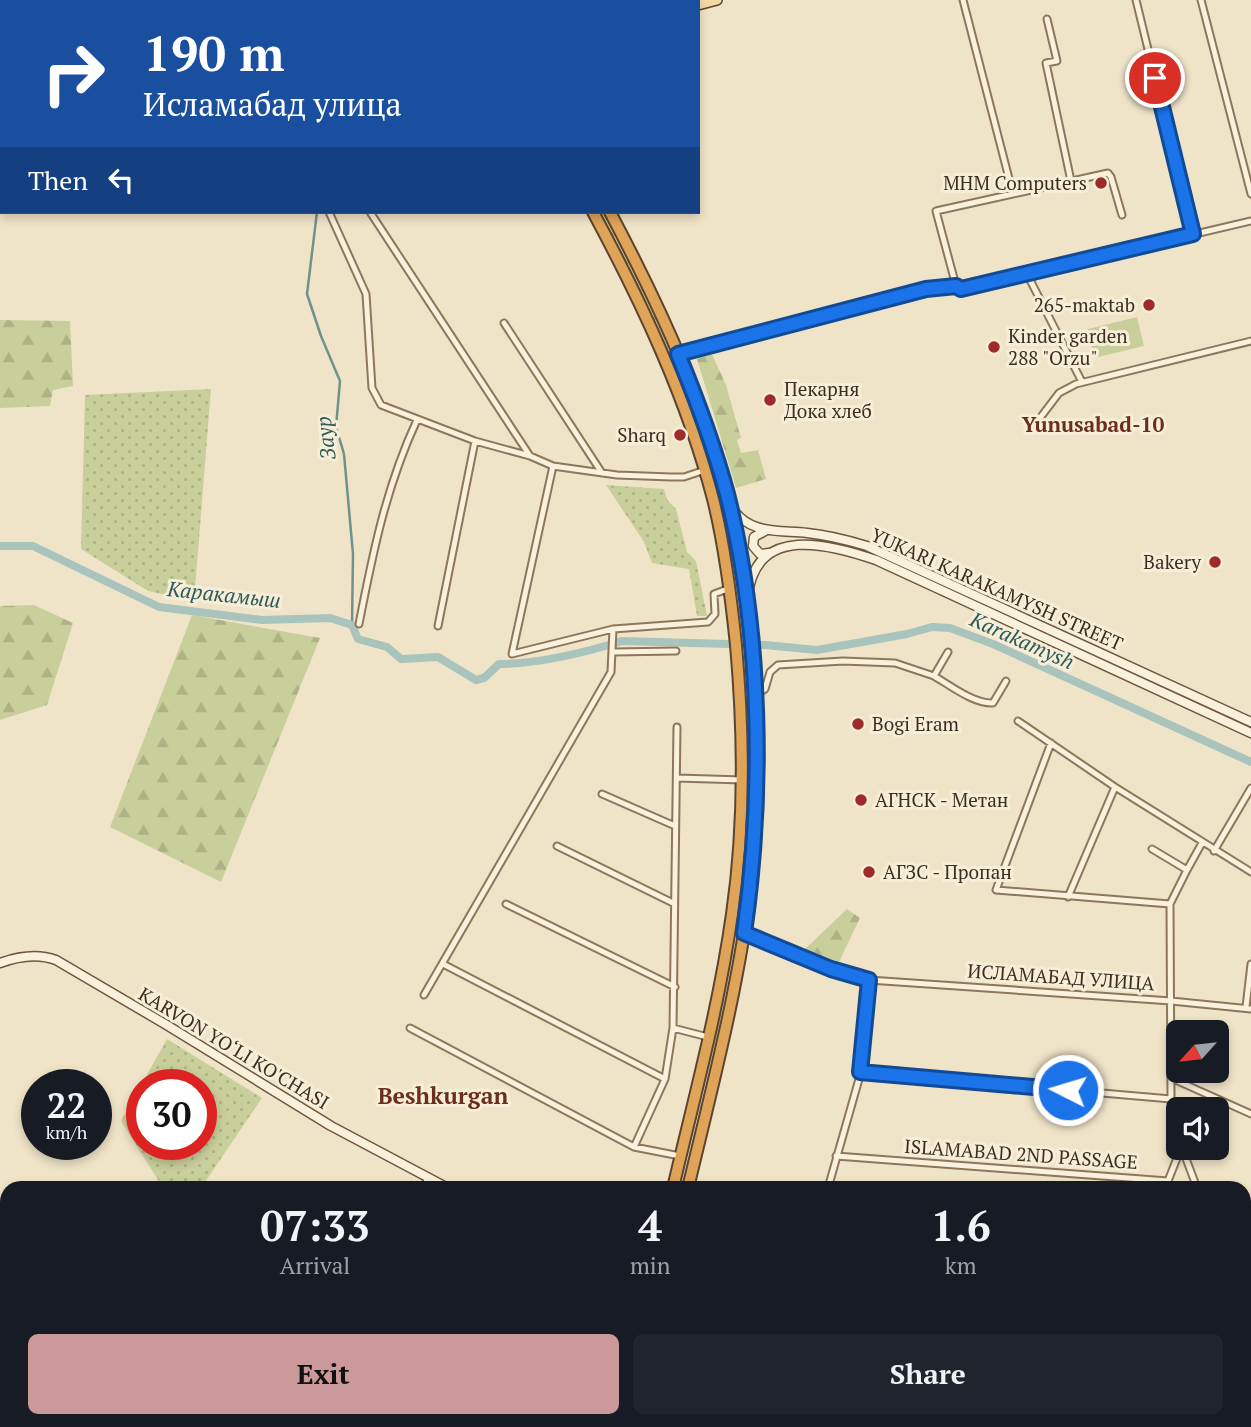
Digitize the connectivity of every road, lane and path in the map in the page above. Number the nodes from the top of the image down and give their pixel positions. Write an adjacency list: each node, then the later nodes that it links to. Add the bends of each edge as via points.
1 (717, 0): 5 (main road)
2 (963, 0): 8 (street)
3 (1136, 0): 16 (street)
4 (1201, 0): 9 (street)
5 (700, 4)
6 (1047, 19): 7 (street, via 1057,61 1046,63)
7 (1072, 181): 8 (street); 14 (street, via 1110,174)
8 (1013, 194): 18 (street, via 936,211)
9 (1251, 194)
10 (330, 214): 25 (street, via 366,294 372,388 381,405)
11 (371, 214): 28 (street)
12 (594, 214): 26 (highway, via 650,325)
13 (611, 214): 21 (highway)
14 (1122, 215)
15 (1251, 221): 16 (street)
16 (1193, 234): 17 (street)
17 (1027, 274): 18 (street, via 961,289); 22 (street)
18 (956, 286): 21 (street, via 873,301)
19 (504, 324): 31 (street)
20 (1251, 341): 22 (street)
21 (678, 354): 23 (highway)
22 (1082, 382): 24 (street, via 1059,393)
23 (702, 416): 26 (highway); 32 (highway)
24 (1040, 418)
25 (417, 420): 27 (street); 37 (street, via 379,523)
26 (688, 421): 30 (highway)
27 (475, 441): 28 (street); 38 (street)
28 (530, 456): 29 (street)
29 (553, 466): 31 (street); 39 (street, via 512,654)
30 (705, 470): 31 (street, via 684,477); 35 (highway)
31 (602, 473)
32 (729, 502): 33 (main road, YUKARI KARAKAMYSH STREET, via 747,523); 36 (highway)
33 (768, 530): 34 (main road, via 755,536 753,546 760,554); 47 (main road, YUKARI KARAKAMYSH STREET, via 867,546)
34 (771, 552): 36 (main road, via 753,575); 49 (main road, YUKARI KARAKAMYSH STREET, via 787,545 815,545 876,560)
35 (730, 588): 39 (street, via 714,594 715,614 708,622); 52 (highway)
36 (748, 609): 45 (highway)
37 (359, 624)
38 (438, 626)
39 (613, 629): 41 (street)
40 (676, 651): 41 (street)
41 (613, 652): 69 (street, via 611,672)
42 (948, 652): 43 (street)
43 (934, 676): 44 (street, via 989,704); 45 (street, via 895,663 778,665 770,672 765,690)
44 (1006, 681)
45 (754, 696): 67 (highway, via 756,816)
46 (1018, 721): 50 (street)
47 (1251, 722)
48 (677, 727): 51 (street)
49 (1251, 733)
50 (1051, 743): 53 (street); 63 (street, via 996,890)
51 (677, 778): 52 (street); 56 (street)
52 (743, 780): 80 (highway, via 732,915)
53 (1115, 788): 57 (street); 63 (street)
54 (1251, 788): 60 (street)
55 (602, 794): 56 (street)
56 (675, 826): 64 (street)
57 (1202, 843): 60 (street); 61 (street)
58 (557, 846): 64 (street)
59 (1152, 849): 61 (street)
60 (1214, 851): 62 (street)
61 (1187, 870): 66 (street)
62 (1251, 872)
63 (1068, 897): 66 (street)
64 (673, 903): 72 (street)
65 (506, 904): 72 (street)
66 (1170, 904): 74 (street)
67 (744, 933): 71 (street, ИСЛАМАБАД УЛИЦА); 81 (highway)
68 (0, 963): 92 (main road, KARVON YO‘LI KO'CHASI, via 28,956 56,960 331,1126)
69 (443, 964): 73 (street); 83 (street)
70 (1251, 964): 75 (street)
71 (869, 980): 74 (street, ИСЛАМАБАД УЛИЦА); 82 (street)
72 (675, 987): 78 (street)
73 (424, 995)
74 (1171, 1000): 75 (street, ИСЛАМАБАД УЛИЦА); 76 (street)
75 (1248, 1008)
76 (1171, 1020)
77 (411, 1028): 87 (street)
78 (673, 1028): 79 (street); 83 (street)
79 (704, 1036)
80 (703, 1062): 81 (highway); 88 (highway)
81 (717, 1064): 96 (highway)
82 (860, 1072): 85 (street); 89 (street)
83 (665, 1079): 87 (street)
84 (1182, 1083): 86 (street)
85 (1166, 1099)
86 (1251, 1114)
87 (634, 1147): 88 (street)
88 (680, 1156): 95 (highway)
89 (836, 1156): 90 (street, ISLAMABAD 2ND PASSAGE, via 1168,1181); 97 (street)
90 (1176, 1160)
91 (1186, 1160): 98 (street)
92 (428, 1178): 93 (street); 94 (main road, KARVON YO‘LI KO'CHASI)
93 (426, 1181)
94 (434, 1181)
95 (675, 1181)
96 (690, 1181)
97 (830, 1181)
98 (1194, 1181)

